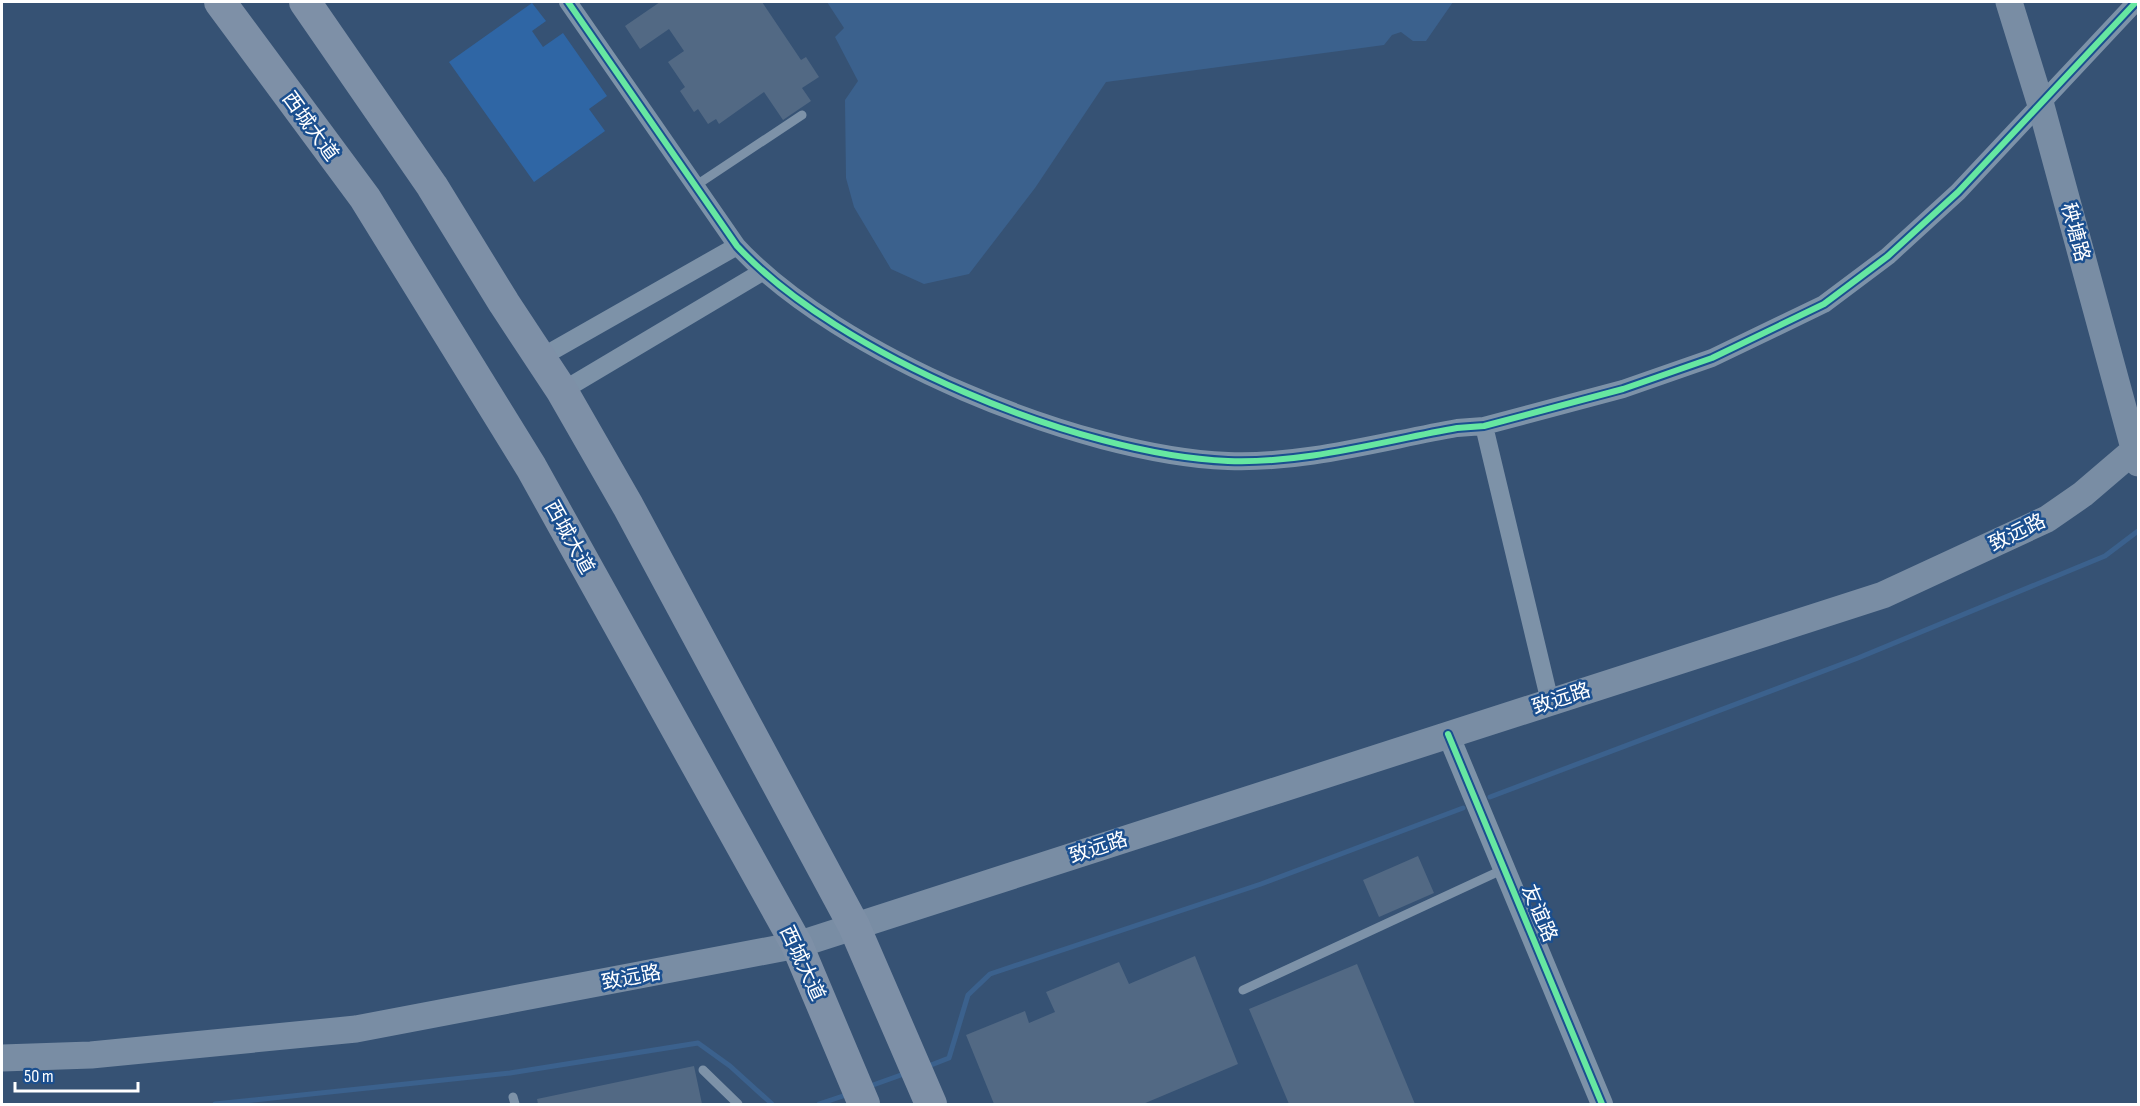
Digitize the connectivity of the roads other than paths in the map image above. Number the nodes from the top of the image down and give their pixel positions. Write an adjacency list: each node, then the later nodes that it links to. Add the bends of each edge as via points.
1 (220, 2): 19 (highway, 西城大道, via 365,198 531,467)
2 (305, 2): 11 (highway, via 432,186)
3 (568, 2): 8 (street)
4 (2009, 2): 6 (main road, 秧塘路)
5 (2136, 2): 6 (street)
6 (2040, 102): 13 (street, via 1958,192 1888,256 1824,304 1712,358 1623,388); 14 (main road, 秧塘路)
7 (802, 115): 8 (lane)
8 (695, 186): 9 (street)
9 (737, 246): 10 (street); 11 (street)
10 (762, 272): 12 (street); 13 (street, via 869,345 964,392 1137,449 1229,461 1280,459)
11 (540, 358): 12 (highway)
12 (562, 391): 18 (highway)
13 (1484, 426): 15 (street)
14 (2138, 454): 15 (main road, 致远路, via 2047,519 1883,595)
15 (1550, 702): 16 (main road, 致远路)
16 (1448, 734): 17 (street, 友谊路); 18 (main road, 致远路)
17 (1504, 869): 20 (lane); 26 (street, 友谊路)
18 (854, 926): 19 (main road, 致远路); 25 (highway)
19 (797, 945): 21 (main road, 致远路, via 356,1029 91,1055); 24 (highway, 西城大道)
20 (1243, 990)
21 (2, 1058)
22 (703, 1070): 23 (lane)
23 (738, 1104)
24 (864, 1104)
25 (931, 1104)
26 (1602, 1104)

